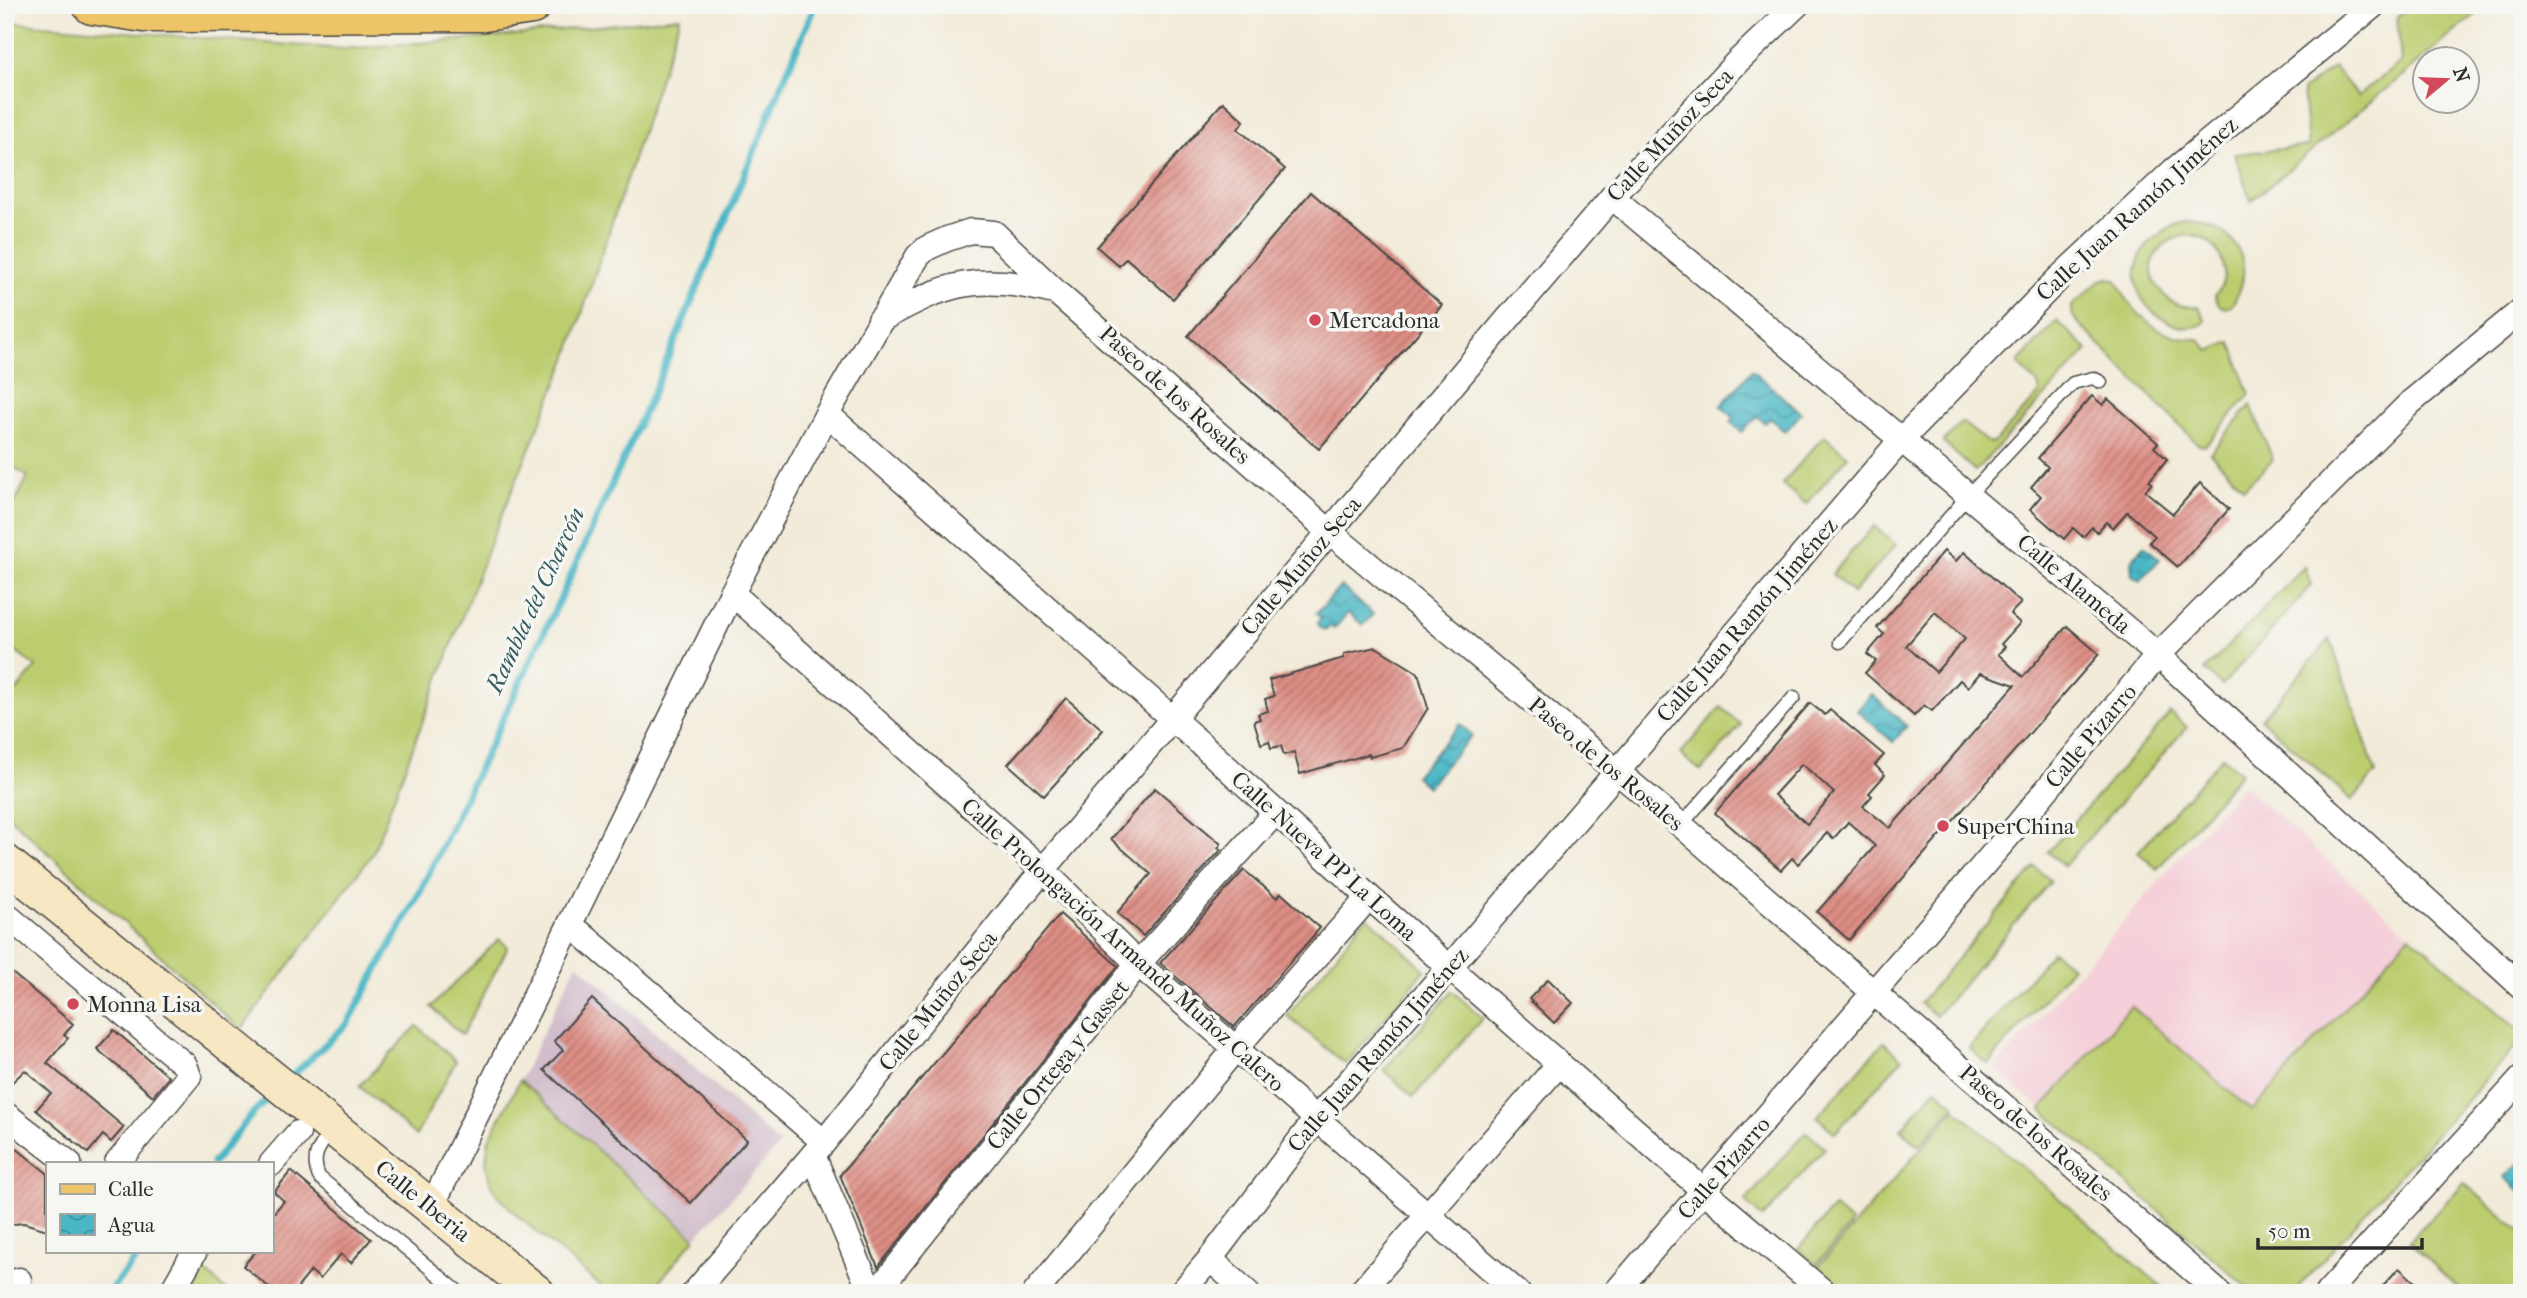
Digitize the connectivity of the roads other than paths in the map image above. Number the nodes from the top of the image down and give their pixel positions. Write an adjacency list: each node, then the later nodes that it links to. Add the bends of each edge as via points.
1 (92, 5): 2 (main road, via 144,13 484,12)
2 (533, 5)
3 (1797, 5): 5 (street, Calle Muñoz Seca, via 1737,62)
4 (2374, 5): 11 (street, Calle Juan Ramón Jiménez, via 2173,171 2059,278)
5 (1612, 197): 11 (street, Calle Alameda); 13 (street, Calle Muñoz Seca)
6 (1057, 293): 8 (street, via 1021,284 960,284 930,293); 8 (street, Paseo de los Rosales, via 994,233 971,231 918,256); 13 (street, Paseo de los Rosales)
7 (2522, 310): 16 (street, Calle Pizarro, via 2411,402)
8 (879, 321): 10 (street)
9 (2101, 382): 12 (lane, via 2094,378 2073,383)
10 (827, 414): 14 (street); 18 (street, Calle Nueva PP La Loma)
11 (1900, 440): 12 (street, Calle Alameda); 19 (street, Calle Juan Ramón Jiménez)
12 (1968, 496): 15 (lane); 16 (street, Calle Alameda)
13 (1330, 532): 18 (street, Calle Muñoz Seca); 19 (street, Paseo de los Rosales)
14 (732, 593): 23 (street, Calle Prolongación Armando Muñoz Calero); 27 (street)
15 (1840, 642)
16 (2158, 654): 30 (street, Calle Alameda); 31 (street, Calle Pizarro)
17 (1794, 697): 21 (lane)
18 (1171, 719): 20 (street, Calle Nueva PP La Loma); 23 (street, Calle Muñoz Seca)
19 (1616, 773): 21 (street, Paseo de los Rosales); 29 (street, Calle Juan Ramón Jiménez)
20 (1275, 813): 25 (street, Calle Nueva PP La Loma); 28 (street, Calle Ortega y Gasset)
21 (1681, 825): 31 (street, Paseo de los Rosales)
22 (5, 862): 24 (main road, Calle Iberia)
23 (1043, 870): 28 (street, Calle Prolongación Armando Muñoz Calero); 38 (street, Calle Muñoz Seca)
24 (36, 887): 26 (street); 37 (main road, Calle Iberia, via 208,1026)
25 (1368, 897): 29 (street, Calle Nueva PP La Loma); 32 (street)
26 (7, 920): 40 (street, via 185,1065 189,1076)
27 (570, 924): 38 (street); 43 (street)
28 (1138, 964): 32 (street, Calle Prolongación Armando Muñoz Calero); 52 (street, Calle Ortega y Gasset)
29 (1449, 968): 33 (street, Calle Nueva PP La Loma); 36 (street, Calle Juan Ramón Jiménez)
30 (2522, 987)
31 (1874, 992): 42 (street, Calle Pizarro); 59 (street, Paseo de los Rosales)
32 (1234, 1049): 36 (street, Calle Prolongación Armando Muñoz Calero); 53 (street)
33 (1559, 1064): 42 (street, Calle Nueva PP La Loma); 44 (street)
34 (2522, 1078): 60 (street)
35 (5, 1114): 39 (street)
36 (1316, 1119): 44 (street, Calle Prolongación Armando Muñoz Calero); 46 (street, Calle Juan Ramón Jiménez)
37 (314, 1124): 41 (street); 43 (main road, Calle Iberia); 49 (lane, via 318,1177)
38 (818, 1149): 51 (street, Calle Muñoz Seca); 52 (street)
39 (68, 1162)
40 (118, 1162)
41 (273, 1162)
42 (1703, 1191): 47 (street, Calle Nueva PP La Loma); 58 (street, Calle Pizarro)
43 (431, 1208): 50 (main road, Calle Iberia)
44 (1427, 1215): 56 (street); 57 (street, Calle Prolongación Armando Muñoz Calero)
45 (194, 1252): 48 (street)
46 (1210, 1259): 54 (street, Calle Juan Ramón Jiménez); 55 (street)
47 (1815, 1289)
48 (171, 1293)
49 (460, 1293)
50 (537, 1293)
51 (694, 1293)
52 (873, 1293)
53 (1035, 1293)
54 (1181, 1293)
55 (1248, 1293)
56 (1360, 1293)
57 (1518, 1293)
58 (1615, 1293)
59 (2219, 1293)
60 (2327, 1293)

